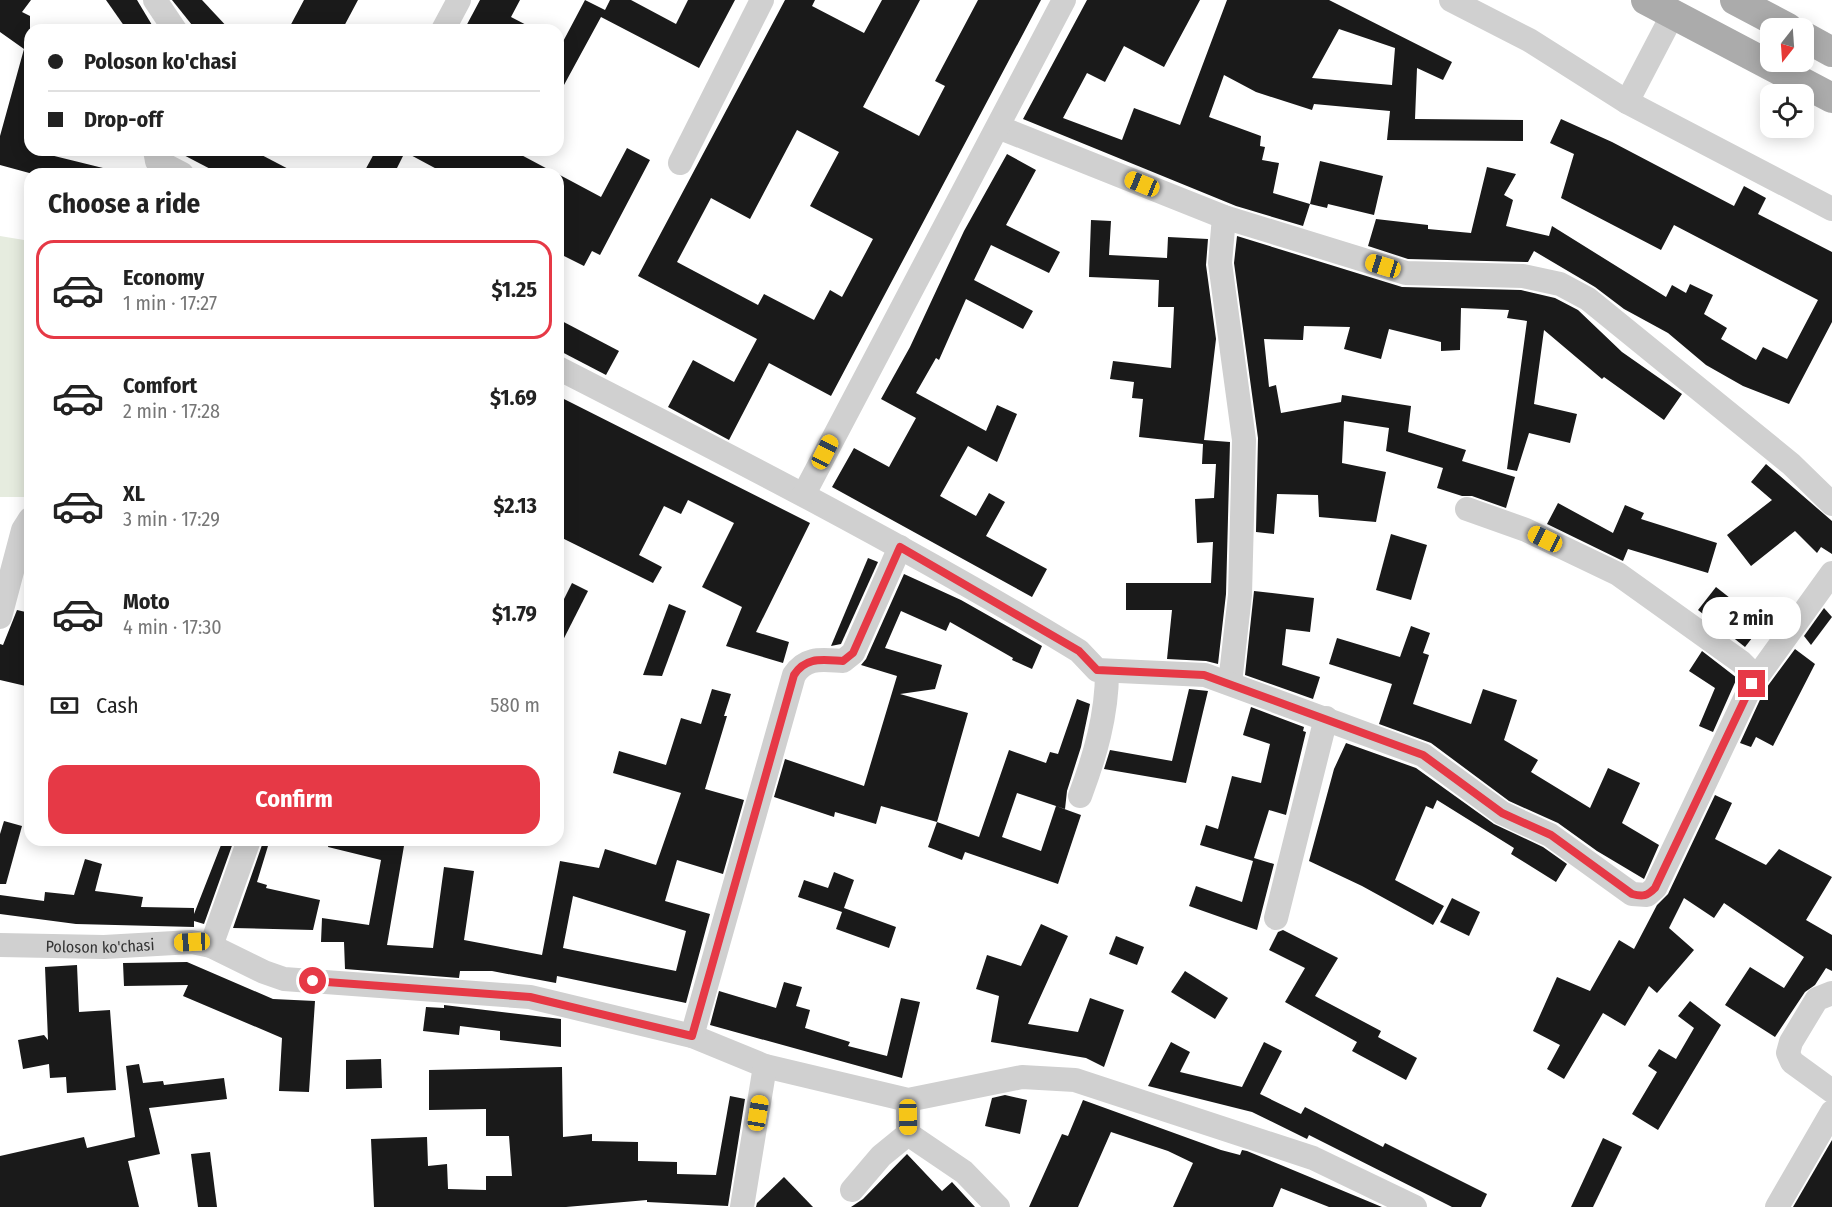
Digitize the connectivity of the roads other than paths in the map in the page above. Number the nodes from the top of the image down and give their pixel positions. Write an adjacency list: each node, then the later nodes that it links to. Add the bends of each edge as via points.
1 (155, 0): 10 (street)
2 (459, 0): 11 (street)
3 (762, 0): 18 (street)
4 (1064, 0): 16 (street)
5 (1451, 0): 15 (street, via 1530,40)
6 (1646, 0): 8 (main road)
7 (1735, 0): 9 (main road)
8 (1673, 14): 14 (main road); 15 (street)
9 (1769, 18)
10 (171, 24)
11 (447, 24)
12 (1814, 42): 13 (main road)
13 (1832, 52)
14 (1832, 98)
15 (1627, 102): 20 (street)
16 (998, 127): 21 (street); 23 (street)
17 (156, 156): 19 (street, via 157,161)
18 (680, 163)
19 (170, 168)
20 (1832, 209)
21 (1224, 217): 24 (street, via 1406,273 1523,276 1560,284 1588,299 1791,464); 31 (street, via 1220,263 1244,450 1240,595)
22 (564, 371): 23 (street)
23 (804, 494): 27 (street)
24 (1832, 504)
25 (1467, 509): 32 (street, via 1526,530 1618,574 1740,662 1751,672)
26 (24, 528): 29 (street)
27 (900, 547): 30 (street, via 1079,651 1097,670); 40 (street, via 853,653 843,661 810,660 800,665 794,675)
28 (1832, 573): 32 (street)
29 (0, 617)
30 (1107, 672): 31 (street, via 1204,675); 34 (street, via 1107,701)
31 (1230, 683): 33 (street)
32 (1752, 684): 33 (street, via 1655,888 1647,896 1632,894 1551,835 1502,813 1423,755)
33 (1326, 718): 36 (street)
34 (1080, 796)
35 (247, 846): 38 (street)
36 (1276, 918)
37 (0, 945): 38 (street, Poloson ko'chasi, via 104,947 192,942)
38 (211, 946): 40 (street, Poloson ko'chasi, via 284,979 530,997)
39 (1832, 993): 42 (street, via 1817,999 1788,1053 1792,1062)
40 (692, 1036): 41 (street, Poloson ko'chasi)
41 (765, 1066): 43 (street, Poloson ko'chasi); 47 (street)
42 (1832, 1091)
43 (908, 1100): 45 (street); 49 (street, via 1022,1077 1075,1080 1313,1158)
44 (1832, 1112): 50 (street)
45 (908, 1134): 46 (street, via 881,1156); 48 (street, via 964,1172)
46 (852, 1190)
47 (742, 1207)
48 (998, 1207)
49 (1416, 1207)
50 (1777, 1207)

